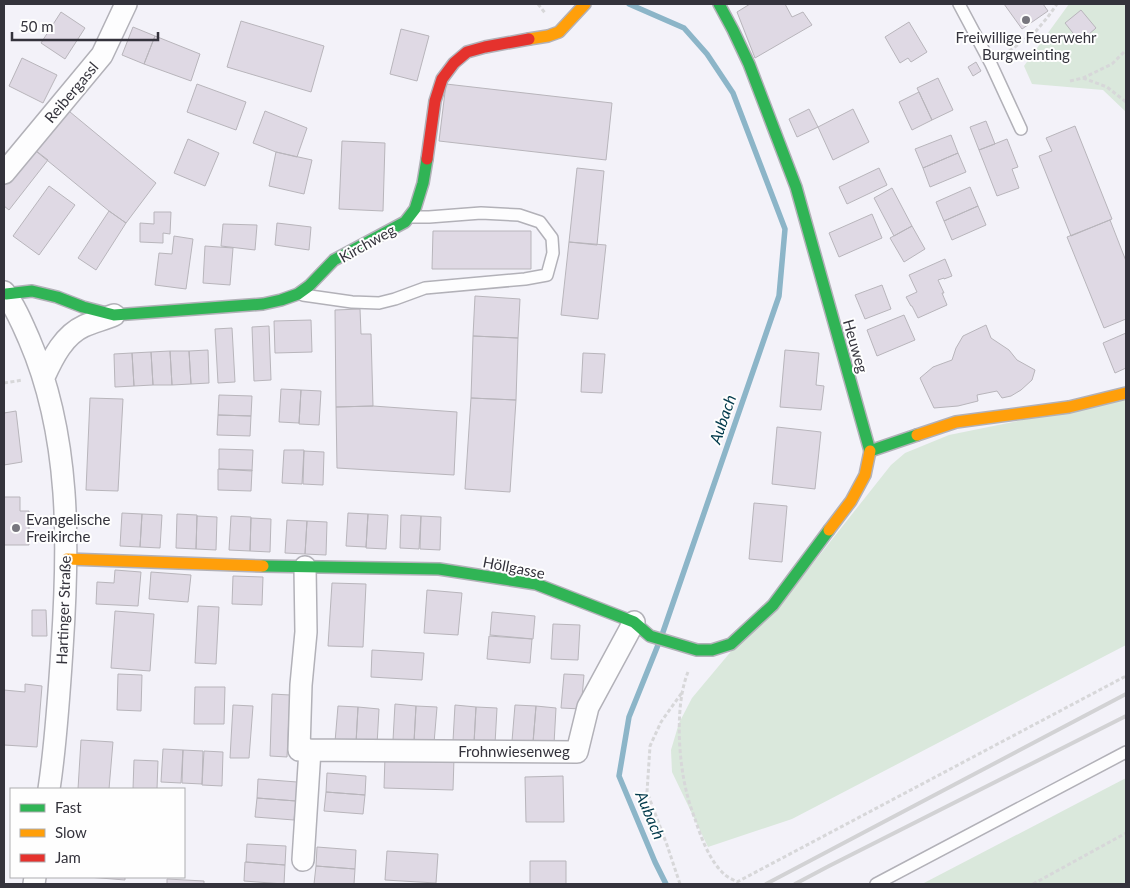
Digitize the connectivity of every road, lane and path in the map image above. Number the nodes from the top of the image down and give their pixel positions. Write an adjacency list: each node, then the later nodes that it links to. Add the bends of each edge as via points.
1 (126, 4): 12 (street, Reibergassl, via 102,55)
2 (585, 4): 13 (street, Kirchweg, via 559,32 467,52 454,63 442,79 435,101 423,183 415,209)
3 (719, 4): 19 (street, Heuweg, via 749,64 796,187)
4 (959, 4): 7 (lane)
5 (1056, 4): 7 (path, via 1036,31)
6 (1126, 50): 8 (path, via 1112,64)
7 (991, 64): 11 (lane)
8 (1083, 78): 9 (path); 10 (path, via 1107,87)
9 (1070, 81)
10 (1126, 102)
11 (1021, 129)
12 (4, 173)
13 (409, 216): 15 (street, Kirchweg, via 405,222 334,260); 15 (lane, via 480,213 519,215 540,222 552,238 553,253 547,275 425,288 379,303)
14 (5, 293): 16 (street, Kirchweg, via 32,291); 17 (street, Hartinger Straße, via 21,319)
15 (298, 294): 16 (street, Kirchweg, via 263,304)
16 (114, 315): 17 (street, Kirchweg, via 82,326 65,340)
17 (44, 376): 20 (street, Hartinger Straße, via 58,436)
18 (1126, 393): 19 (street, via 1069,407 956,422)
19 (870, 451): 23 (street, Höllgasse, via 865,475 851,501 773,605 731,644 712,650)
20 (67, 559): 21 (street, Höllgasse); 28 (street, Hartinger Straße, via 59,706)
21 (305, 567): 22 (street, Höllgasse, via 439,570 536,584); 26 (street, via 306,632 300,750)
22 (634, 622): 23 (street, Höllgasse, via 650,636); 26 (street, Frohnwiesenweg, via 588,707 577,752)
23 (698, 650): 25 (path)
24 (1126, 676): 25 (path, via 736,882 724,874 711,857 699,834 686,793 680,755)
25 (683, 690): 31 (path, via 661,722 650,746 647,792)
26 (310, 750): 30 (street)
27 (1126, 752): 32 (lane)
28 (49, 788)
29 (1126, 833): 33 (path)
30 (303, 860)
31 (680, 884)
32 (876, 884)
33 (1033, 884)

